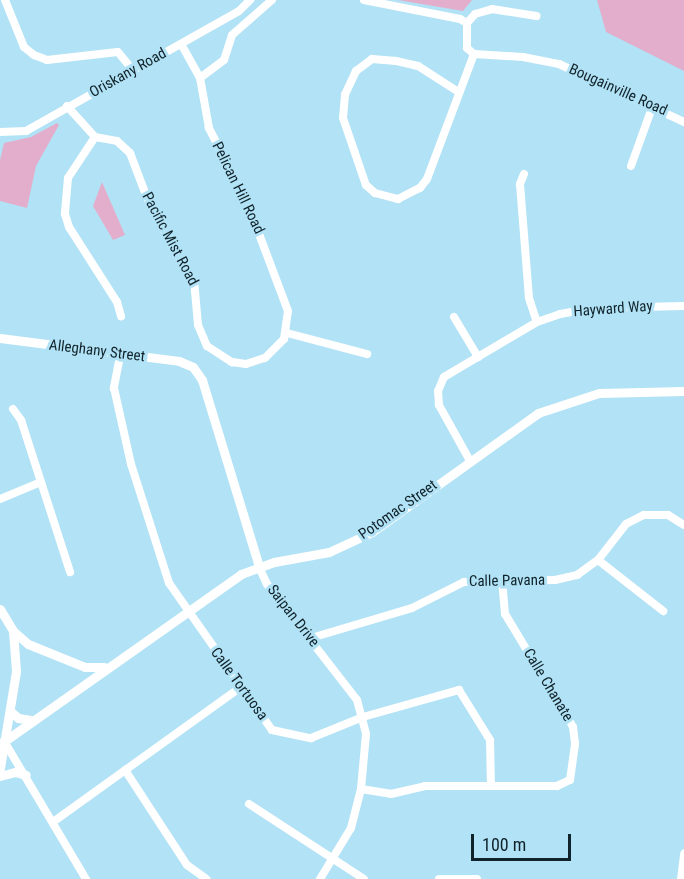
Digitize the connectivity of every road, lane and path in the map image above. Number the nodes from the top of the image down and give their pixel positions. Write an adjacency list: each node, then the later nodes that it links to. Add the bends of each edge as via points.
1 (5, 0): 5 (street)
2 (250, 0): 9 (street, Oriskany Road, via 239,11)
3 (272, 0): 12 (street, via 232,35 224,60)
4 (364, 0): 8 (street)
5 (9, 9): 6 (street); 11 (street, via 24,47 33,55 46,60 118,52)
6 (0, 13)
7 (536, 16): 8 (street, via 492,9 475,14)
8 (467, 23): 10 (street, via 468,48)
9 (180, 44): 11 (street, Oriskany Road); 12 (street, Pelican Hill Road)
10 (474, 54): 13 (street); 14 (street, Bougainville Road, via 559,64)
11 (132, 69): 15 (street, Oriskany Road)
12 (200, 78): 25 (street, Pelican Hill Road, via 209,128 272,260 288,311)
13 (457, 91): 13 (street, via 418,66 379,58 364,64 351,78 343,118 366,185 382,197 407,196 427,179)
14 (653, 105): 16 (street, Bougainville Road); 19 (street)
15 (67, 106): 17 (street, Oriskany Road, via 26,131); 18 (street, Pacific Mist Road)
16 (684, 122)
17 (0, 132)
18 (95, 137): 22 (street, via 68,178 65,214 69,227 117,302); 25 (street, Pacific Mist Road, via 117,141 134,159 152,211 194,280 200,331 211,350 232,362 252,363 271,355)
19 (632, 166)
20 (524, 174): 24 (street, via 520,184 529,298)
21 (684, 306): 24 (street, Hayward Way, via 579,309)
22 (121, 316)
23 (454, 317): 29 (street)
24 (537, 322): 29 (street, Hayward Way)
25 (287, 333): 27 (street, via 320,345)
26 (0, 338): 28 (street, Alleghany Street)
27 (367, 354)
28 (120, 356): 30 (street, Alleghany Street, via 179,361); 42 (street, Calle Tortuosa, via 114,388 131,464 169,584)
29 (478, 357): 33 (street, Hayward Way, via 439,386 440,405)
30 (193, 367): 38 (street, Saipan Drive, via 202,380)
31 (684, 391): 33 (street, Potomac Street, via 599,393 564,402 526,419)
32 (14, 409): 34 (street)
33 (469, 459): 38 (street, Potomac Street, via 372,532 342,548)
34 (41, 482): 35 (street); 39 (street)
35 (0, 499)
36 (684, 525): 37 (street, Calle Pavana, via 662,514 637,517 621,529)
37 (598, 560): 40 (street, Calle Pavana, via 570,578); 43 (street)
38 (260, 567): 42 (street, Potomac Street, via 241,574); 45 (street, Saipan Drive, via 267,584)
39 (70, 572)
40 (502, 579): 45 (street, Calle Pavana, via 451,585 412,608); 56 (street, Calle Chanate, via 505,614 573,727 570,780 557,786)
41 (0, 609): 44 (street)
42 (186, 610): 46 (street, Potomac Street); 47 (street, Calle Tortuosa)
43 (663, 611)
44 (13, 631): 46 (street, via 48,654 85,667); 48 (street, via 16,671)
45 (311, 638): 49 (street, Saipan Drive, via 357,700)
46 (104, 667): 50 (street, Potomac Street)
47 (241, 687): 49 (street, Calle Tortuosa, via 279,734 311,738); 53 (street)
48 (10, 711): 50 (street, via 18,718); 51 (street)
49 (363, 717): 56 (street, Calle Tortuosa, via 459,690 490,740); 57 (street, Saipan Drive, via 367,746)
50 (33, 720): 51 (street, Potomac Street)
51 (3, 742): 52 (street); 54 (street)
52 (0, 768)
53 (125, 770): 59 (street); 63 (street, via 187,865)
54 (26, 775): 55 (street, via 15,772); 59 (street)
55 (0, 776)
56 (491, 786): 57 (street, via 425,786 391,794)
57 (361, 789): 61 (street, Saipan Drive, via 351,828)
58 (249, 804): 61 (street)
59 (53, 822): 62 (street)
60 (684, 853): 68 (street)
61 (333, 858): 64 (street, Saipan Drive); 65 (street)
62 (86, 879)
63 (206, 879)
64 (320, 879)
65 (364, 879)
66 (439, 879): 67 (street)
67 (477, 879)
68 (681, 879)

